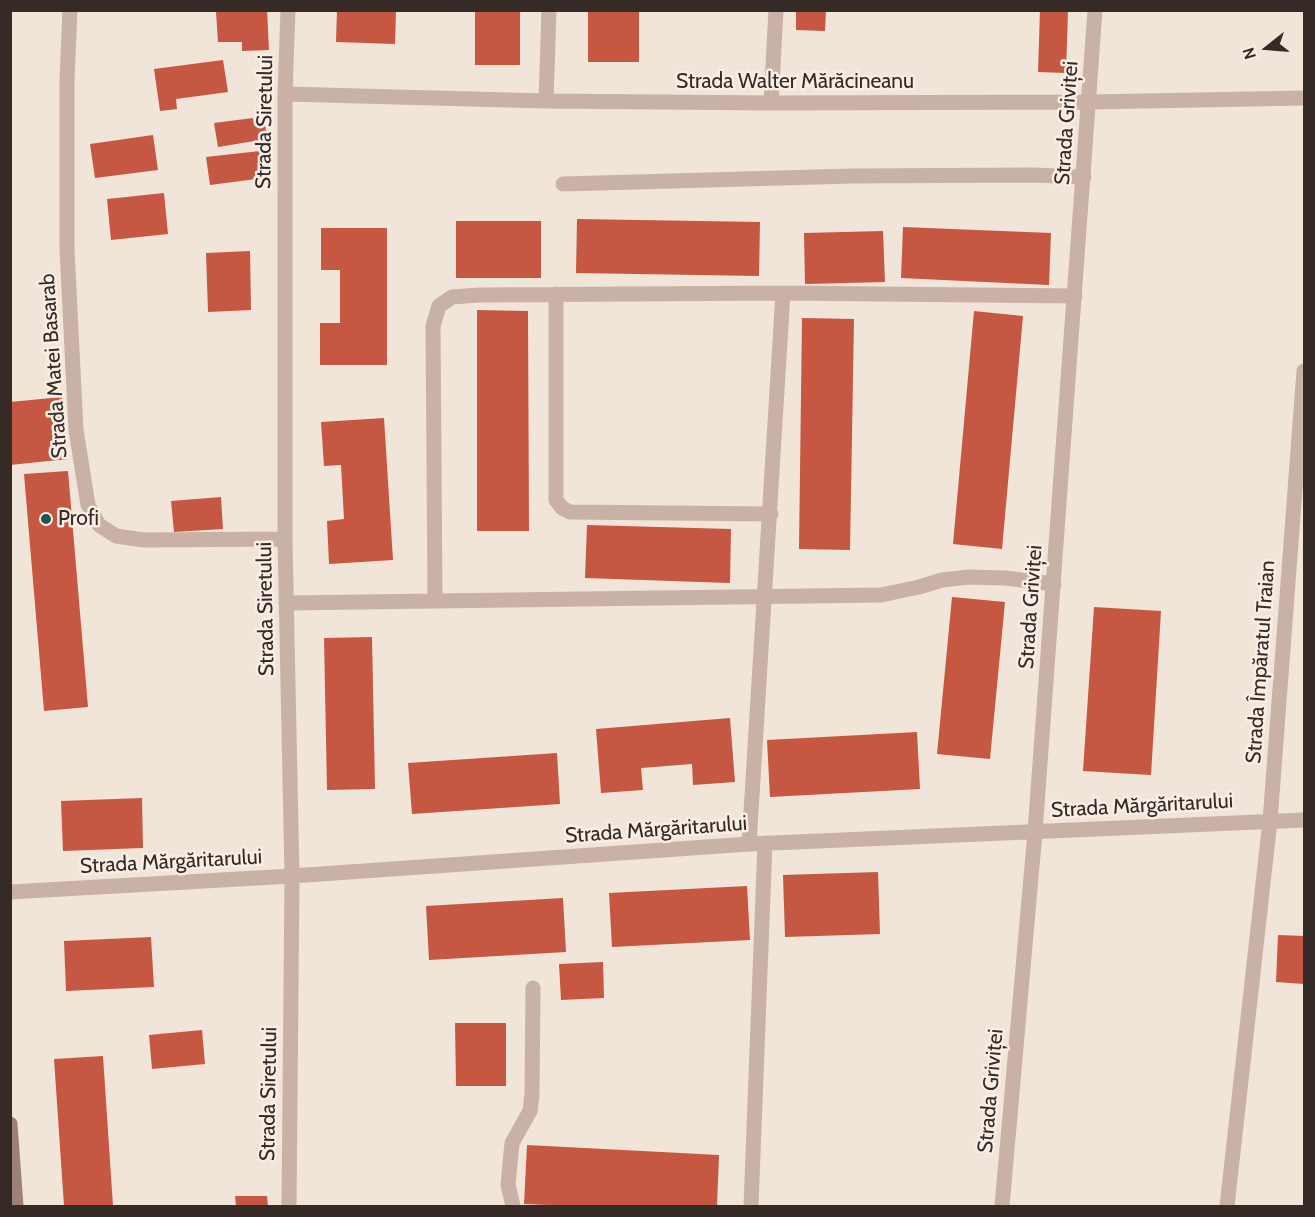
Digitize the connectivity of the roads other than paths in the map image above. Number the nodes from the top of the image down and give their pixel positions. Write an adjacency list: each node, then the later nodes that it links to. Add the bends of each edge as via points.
1 (70, 10): 18 (street, Strada Matei Basarab, via 67,249 76,430 88,505 99,525 116,536 144,540)
2 (288, 10): 6 (street, Strada Siretului)
3 (549, 10): 8 (street)
4 (776, 10): 10 (street)
5 (1095, 10): 9 (street, Strada Griviței)
6 (285, 94): 8 (street, Strada Walter Mărăcineanu); 18 (street, Strada Siretului)
7 (1305, 98): 9 (street, Strada Walter Mărăcineanu)
8 (546, 101): 10 (street, Strada Walter Mărăcineanu)
9 (1090, 102): 10 (street, Strada Walter Mărăcineanu); 11 (street, Strada Griviței)
10 (771, 104)
11 (1084, 177): 12 (street, via 852,176); 15 (street, Strada Griviței)
12 (563, 184)
13 (783, 293): 14 (street); 15 (street); 17 (street)
14 (556, 294): 17 (street, via 556,500 562,508 570,512); 21 (street, via 461,296 439,306 433,326)
15 (1076, 296): 19 (street, Strada Griviței)
16 (1305, 371): 24 (street, Strada Împăratul Traian)
17 (771, 514): 20 (street)
18 (285, 539): 22 (street, Strada Siretului)
19 (1054, 584): 20 (street, via 968,577 881,595); 25 (street, Strada Griviței)
20 (765, 598): 21 (street); 27 (street)
21 (435, 601): 22 (street)
22 (286, 603): 28 (street, Strada Siretului)
23 (1305, 819): 24 (street, Strada Mărgăritarului)
24 (1270, 821): 25 (street, Strada Mărgăritarului); 37 (street, Strada Împăratul Traian)
25 (1035, 832): 26 (street, Strada Mărgăritarului); 36 (street, Strada Griviței)
26 (765, 843): 27 (street, Strada Mărgăritarului); 35 (street)
27 (749, 844): 28 (street, Strada Mărgăritarului)
28 (292, 876): 29 (street, Strada Mărgăritarului); 33 (street, Strada Siretului)
29 (10, 892)
30 (533, 988): 34 (street, via 532,1094 530,1111 512,1143 508,1185)
31 (10, 1124): 32 (street)
32 (16, 1206)
33 (289, 1206)
34 (513, 1206)
35 (751, 1206)
36 (1002, 1206)
37 (1227, 1206)

